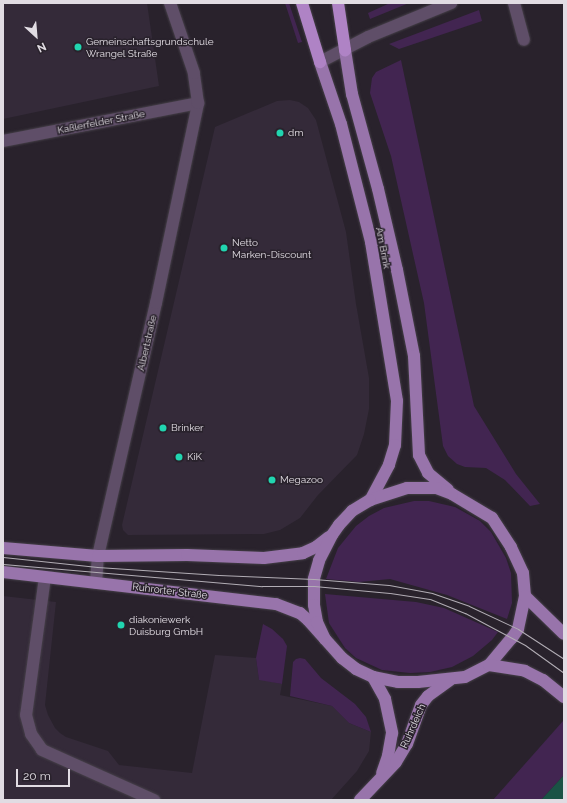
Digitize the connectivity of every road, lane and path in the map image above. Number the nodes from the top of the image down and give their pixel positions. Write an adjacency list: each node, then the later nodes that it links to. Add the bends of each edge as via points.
1 (170, 3): 9 (street, Albertstraße, via 194,73)
2 (302, 3): 8 (highway, Am Brink)
3 (338, 3): 7 (highway, Am Brink)
4 (451, 3): 7 (street, via 368,37)
5 (514, 3): 6 (street)
6 (524, 40)
7 (344, 50): 8 (street); 11 (main road, Am Brink, via 352,94 394,255 414,356 419,455 428,473)
8 (320, 62): 12 (main road, Am Brink, via 341,124 371,242 397,401 395,444 389,465)
9 (198, 104): 10 (street, Kaßlerfelder Straße); 15 (street, Albertstraße, via 156,304)
10 (3, 141)
11 (452, 494): 12 (main road, Ruhrorter Straße, via 436,488 407,488); 19 (main road, Ruhrorter Straße, via 492,518 511,547 523,573)
12 (370, 500): 13 (main road, Ruhrorter Straße, via 352,511)
13 (332, 535): 15 (main road, Ruhrorter Straße, via 316,547 302,553 264,558 187,554); 21 (main road, Ruhrorter Straße, via 319,561 314,586 317,622)
14 (3, 548): 15 (main road, Ruhrorter Straße)
15 (98, 556): 18 (street, Albertstraße)
16 (3, 572): 17 (main road, Ruhrorter Straße)
17 (45, 577): 18 (main road, Ruhrorter Straße); 27 (street, via 26,715 31,734 42,750)
18 (96, 583): 21 (main road, Ruhrorter Straße, via 276,604 300,613)
19 (525, 596): 20 (main road); 22 (main road, Ruhrorter Straße, via 518,628)
20 (564, 634)
21 (325, 639): 23 (main road, Ruhrorter Straße, via 342,658)
22 (489, 665): 24 (main road, Ruhrorter Straße, via 465,677); 25 (main road, via 525,671 543,680)
23 (373, 678): 24 (main road, Ruhrorter Straße, via 398,682); 26 (main road, Ruhrdeich, via 385,699 392,733)
24 (451, 680): 26 (main road, Ruhrdeich, via 428,696 421,705 407,744 396,762)
25 (564, 697)
26 (380, 779): 28 (main road, Ruhrdeich)
27 (154, 800)
28 (360, 800)

